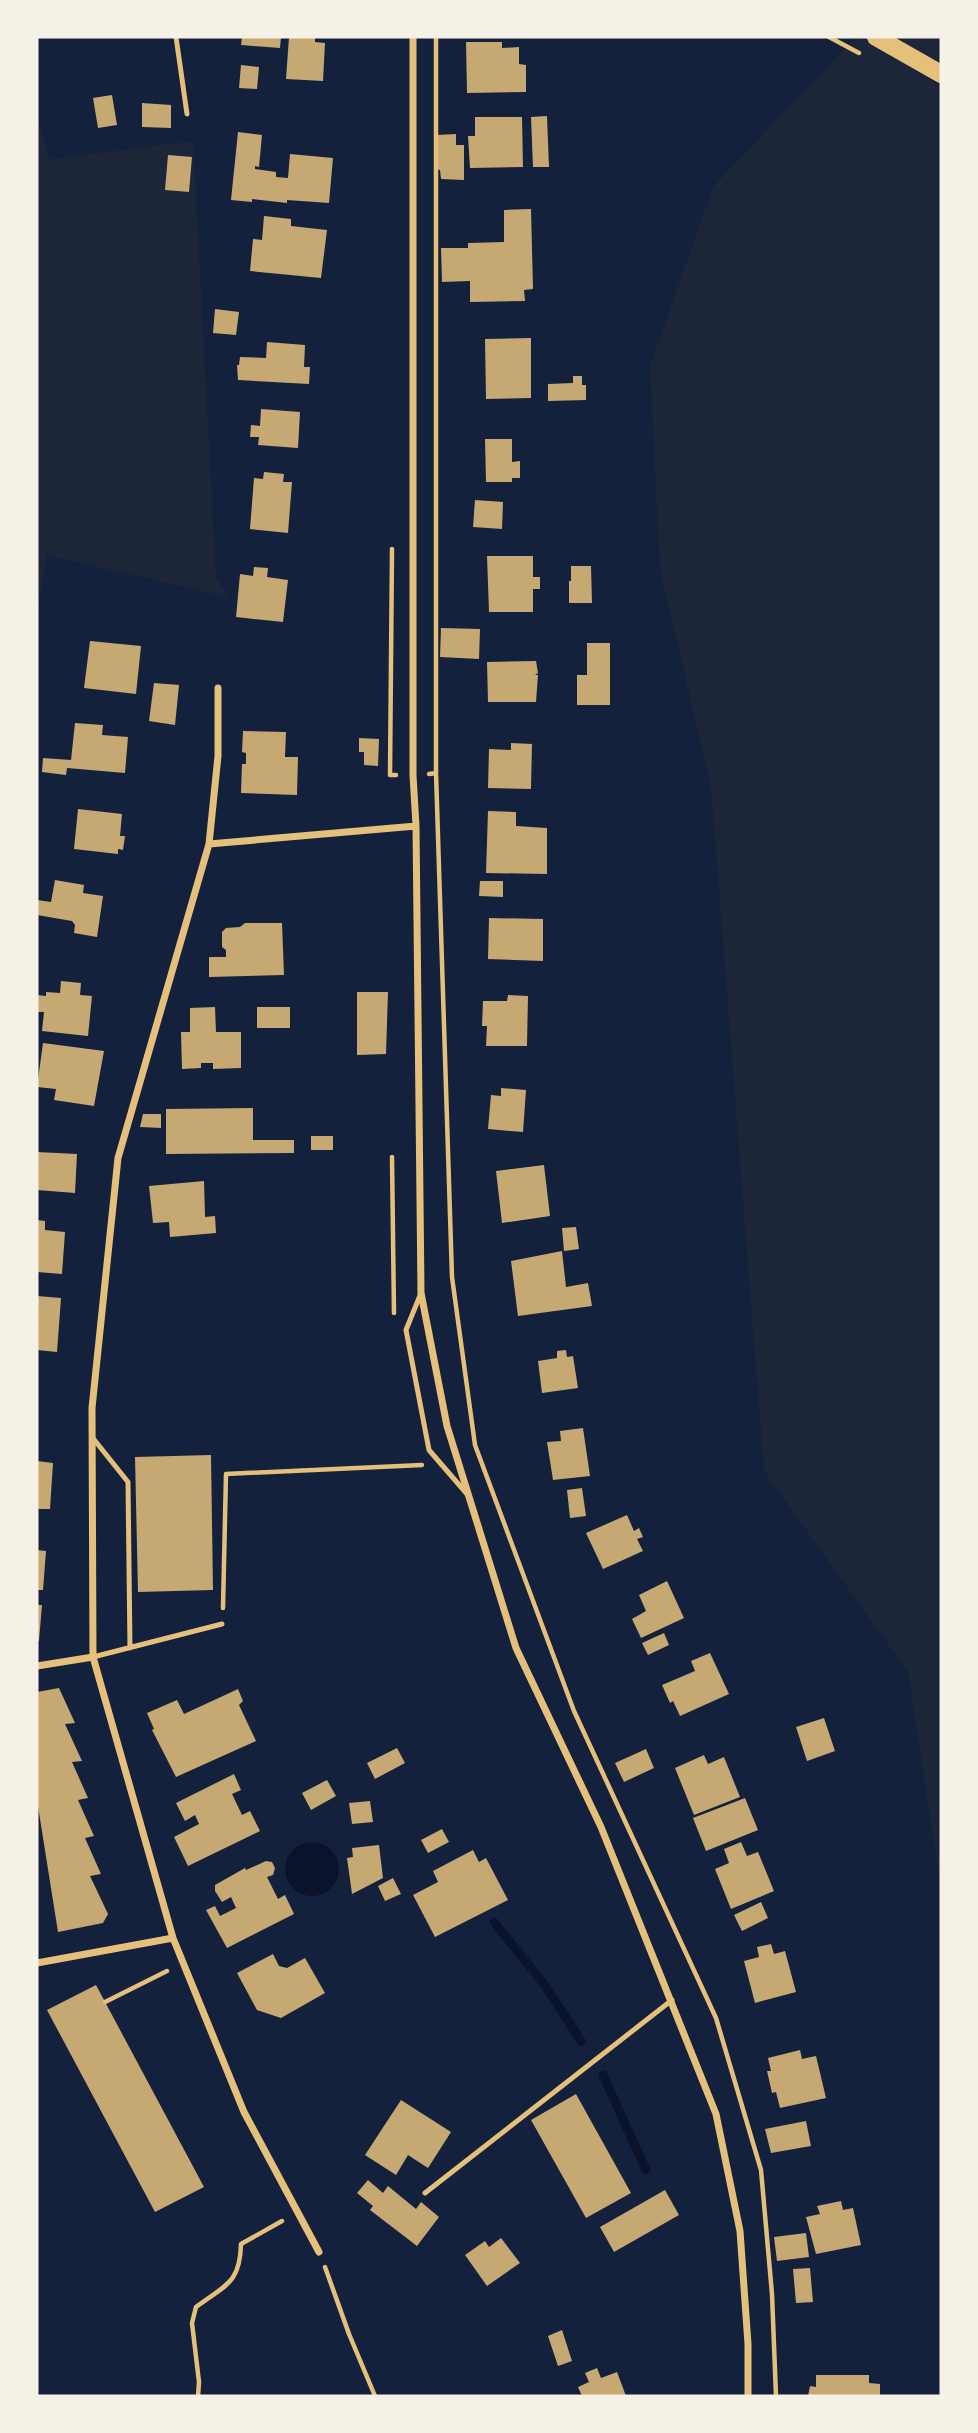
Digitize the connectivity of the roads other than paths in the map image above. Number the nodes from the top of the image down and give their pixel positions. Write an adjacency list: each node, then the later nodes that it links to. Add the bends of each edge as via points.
1 (176, 37): 5 (lane)
2 (412, 37): 7 (street)
3 (876, 37): 4 (main road)
4 (941, 74)
5 (187, 114)
6 (218, 688): 8 (street, via 218,756)
7 (416, 826): 8 (street); 9 (street)
8 (209, 844): 10 (street, via 118,1158)
9 (421, 1293): 11 (street, via 447,1426); 11 (lane, via 406,1330 429,1450)
10 (92, 1437): 13 (lane, via 128,1482); 14 (street)
11 (469, 1496): 18 (street, via 516,1648 601,1826)
12 (222, 1624): 13 (lane)
13 (130, 1648): 14 (lane)
14 (93, 1657): 15 (street); 16 (street)
15 (37, 1667)
16 (173, 1938): 17 (street); 20 (street, via 244,2112)
17 (37, 1964)
18 (672, 2000): 19 (lane); 21 (street, via 716,2114 740,2231)
19 (425, 2193)
20 (319, 2252)
21 (748, 2396)

